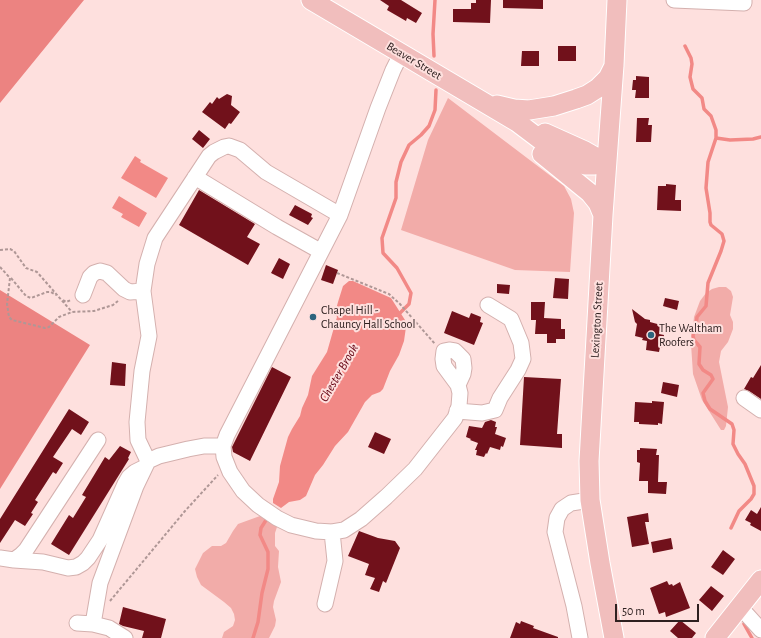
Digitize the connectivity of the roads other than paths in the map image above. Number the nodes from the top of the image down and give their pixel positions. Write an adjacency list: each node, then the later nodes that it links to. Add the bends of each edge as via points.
1 (311, 0): 5 (main road, Beaver Street)
2 (617, 0): 6 (main road, Lexington Street)
3 (674, 0): 4 (lane, via 744,3)
4 (744, 0)
5 (401, 54): 7 (main road, Beaver Street); 11 (lane, via 378,108)
6 (614, 65): 8 (main road, via 604,83 593,92 554,106 521,110); 9 (main road, Lexington Street)
7 (460, 88): 8 (main road, Beaver Street); 12 (main road, via 590,193)
8 (478, 99): 9 (main road, Beaver Street, via 517,122 570,160 585,165)
9 (606, 163): 12 (main road, Lexington Street)
10 (194, 177): 11 (lane, via 214,152 224,147 234,148 266,172); 13 (lane); 14 (lane, via 155,238)
11 (340, 215): 13 (lane)
12 (603, 215): 24 (main road, Lexington Street, via 588,461)
13 (320, 251): 22 (lane, via 227,435)
14 (137, 291): 15 (lane, via 124,289 107,273 100,271 94,272 90,277); 23 (lane, via 148,336 137,422 138,440)
15 (83, 295)
16 (488, 305): 20 (lane, via 511,319 521,343 523,359 495,410 482,413)
17 (443, 354): 20 (lane, via 444,351 455,351 463,359 464,368 458,385 460,393)
18 (744, 398): 19 (lane)
19 (761, 410)
20 (457, 411): 25 (lane, via 455,418 415,469 353,525)
21 (98, 440): 26 (lane, via 31,543 21,555)
22 (224, 446): 23 (lane, via 204,446 159,456); 25 (lane, via 224,457 232,476 243,491 264,509 291,525)
23 (146, 465): 26 (lane, via 129,477 124,484 100,540 83,563 68,568 43,562); 31 (lane, via 100,584)
24 (590, 500): 34 (lane, via 571,503 562,509 557,518 555,532); 35 (main road, Lexington Street)
25 (332, 532): 28 (lane, via 334,561)
26 (7, 559)
27 (761, 580): 29 (main road)
28 (325, 604)
29 (740, 607): 32 (lane); 36 (main road)
30 (78, 623): 31 (lane)
31 (94, 624): 33 (lane, via 109,628)
32 (761, 630)
33 (124, 638)
34 (580, 638)
35 (614, 638)
36 (715, 638)

